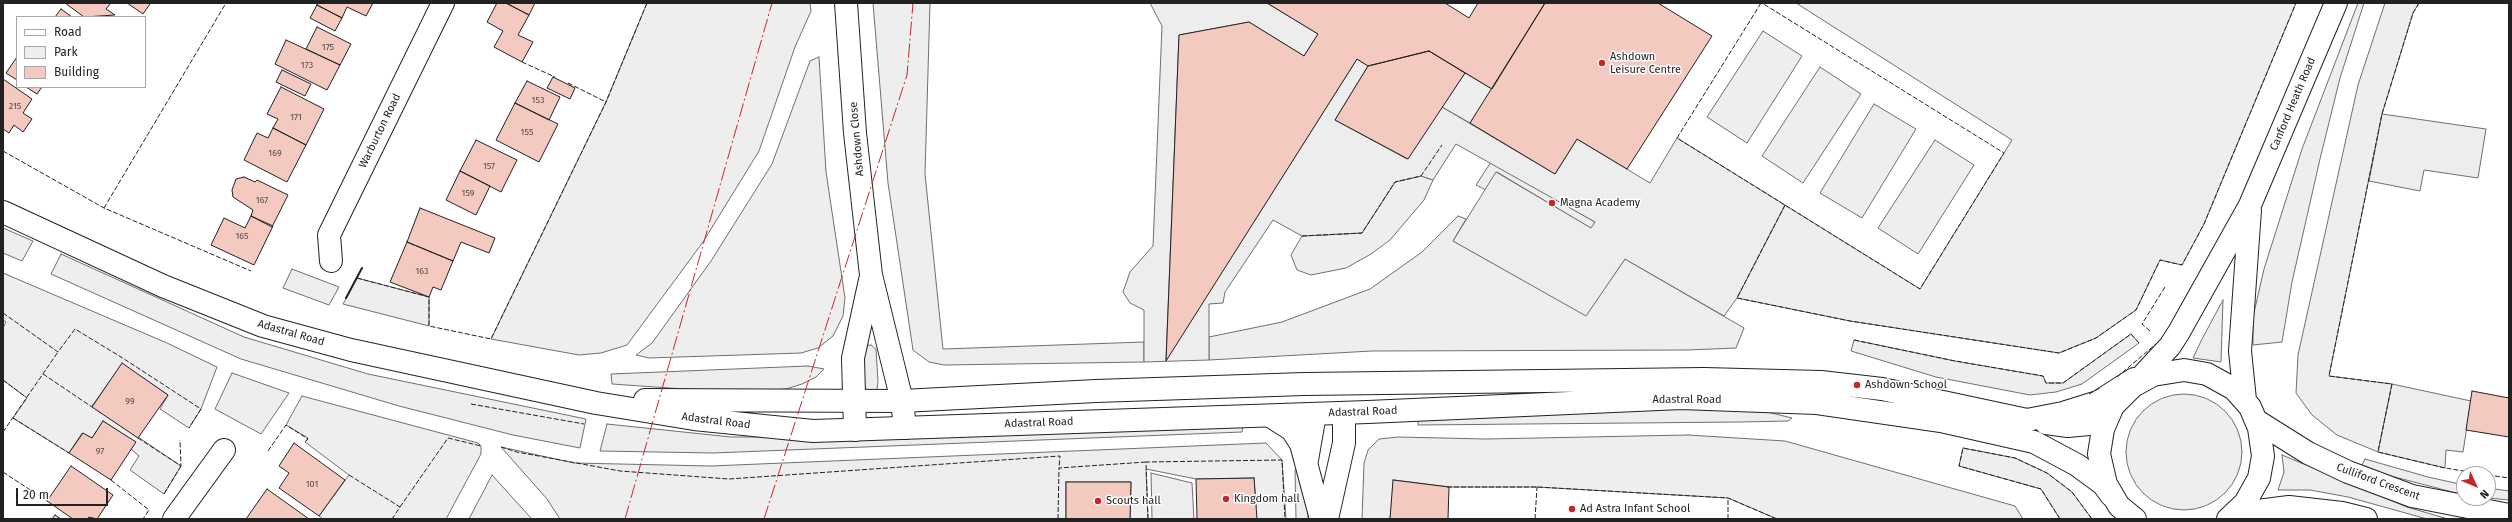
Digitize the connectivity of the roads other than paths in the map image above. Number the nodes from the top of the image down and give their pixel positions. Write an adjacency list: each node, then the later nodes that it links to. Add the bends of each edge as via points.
1 (443, 3): 6 (street, Warburton Road, via 329,235)
2 (846, 3): 7 (street, Ashdown Close, via 855,133)
3 (2336, 3): 4 (street, Canford Heath Road)
4 (2250, 205): 8 (street, Canford Heath Road, via 2179,332); 12 (street, Canford Heath Road, via 2240,351)
5 (3, 212): 15 (street, Adastral Road, via 163,286 263,326 351,350)
6 (331, 261)
7 (871, 275): 13 (street, via 853,358); 14 (street)
8 (2148, 370): 10 (street, Canford Heath Road); 20 (street, via 2098,402 2063,413)
9 (1358, 383): 11 (street, Adastral Road); 16 (street, via 1336,389); 20 (street, via 1688,379 1821,382 1882,389)
10 (2133, 386): 12 (street, via 2161,373 2192,371 2221,380); 19 (street, via 2118,400)
11 (1096, 391): 14 (street, Adastral Road); 16 (street, via 1142,404 1321,398)
12 (2245, 400): 21 (street)
13 (853, 402): 14 (street, Adastral Road); 15 (street, Adastral Road, via 655,400); 23 (street)
14 (902, 402): 22 (street)
15 (596, 403): 23 (street, Adastral Road, via 694,419 813,432)
16 (1327, 409): 17 (street, Adastral Road); 18 (street, Adastral Road); 24 (street); 26 (street, via 1311,429)
17 (1368, 412): 24 (street, via 1355,421); 27 (street, Adastral Road, via 1681,398 1817,403 1941,421 2034,442 2076,465 2103,484)
18 (1270, 416): 22 (street, Adastral Road); 26 (street, via 1292,430 1301,444)
19 (2107, 418): 20 (street, via 2089,424 2068,426); 27 (street, via 2101,435 2099,454 2102,472)
20 (2027, 420)
21 (2257, 421): 28 (street, Culliford Crescent, via 2308,453 2348,472 2412,496); 29 (street, via 2263,449 2261,471 2249,497)
22 (905, 428): 23 (street, Adastral Road)
23 (855, 430)
24 (1345, 435): 32 (street)
25 (224, 450): 30 (street)
26 (1307, 461): 31 (street)
27 (2124, 511)
28 (2509, 515)
29 (2229, 518): 33 (street, via 2289,506)
30 (174, 519)
31 (1321, 519)
32 (1327, 519)
33 (2366, 519)

